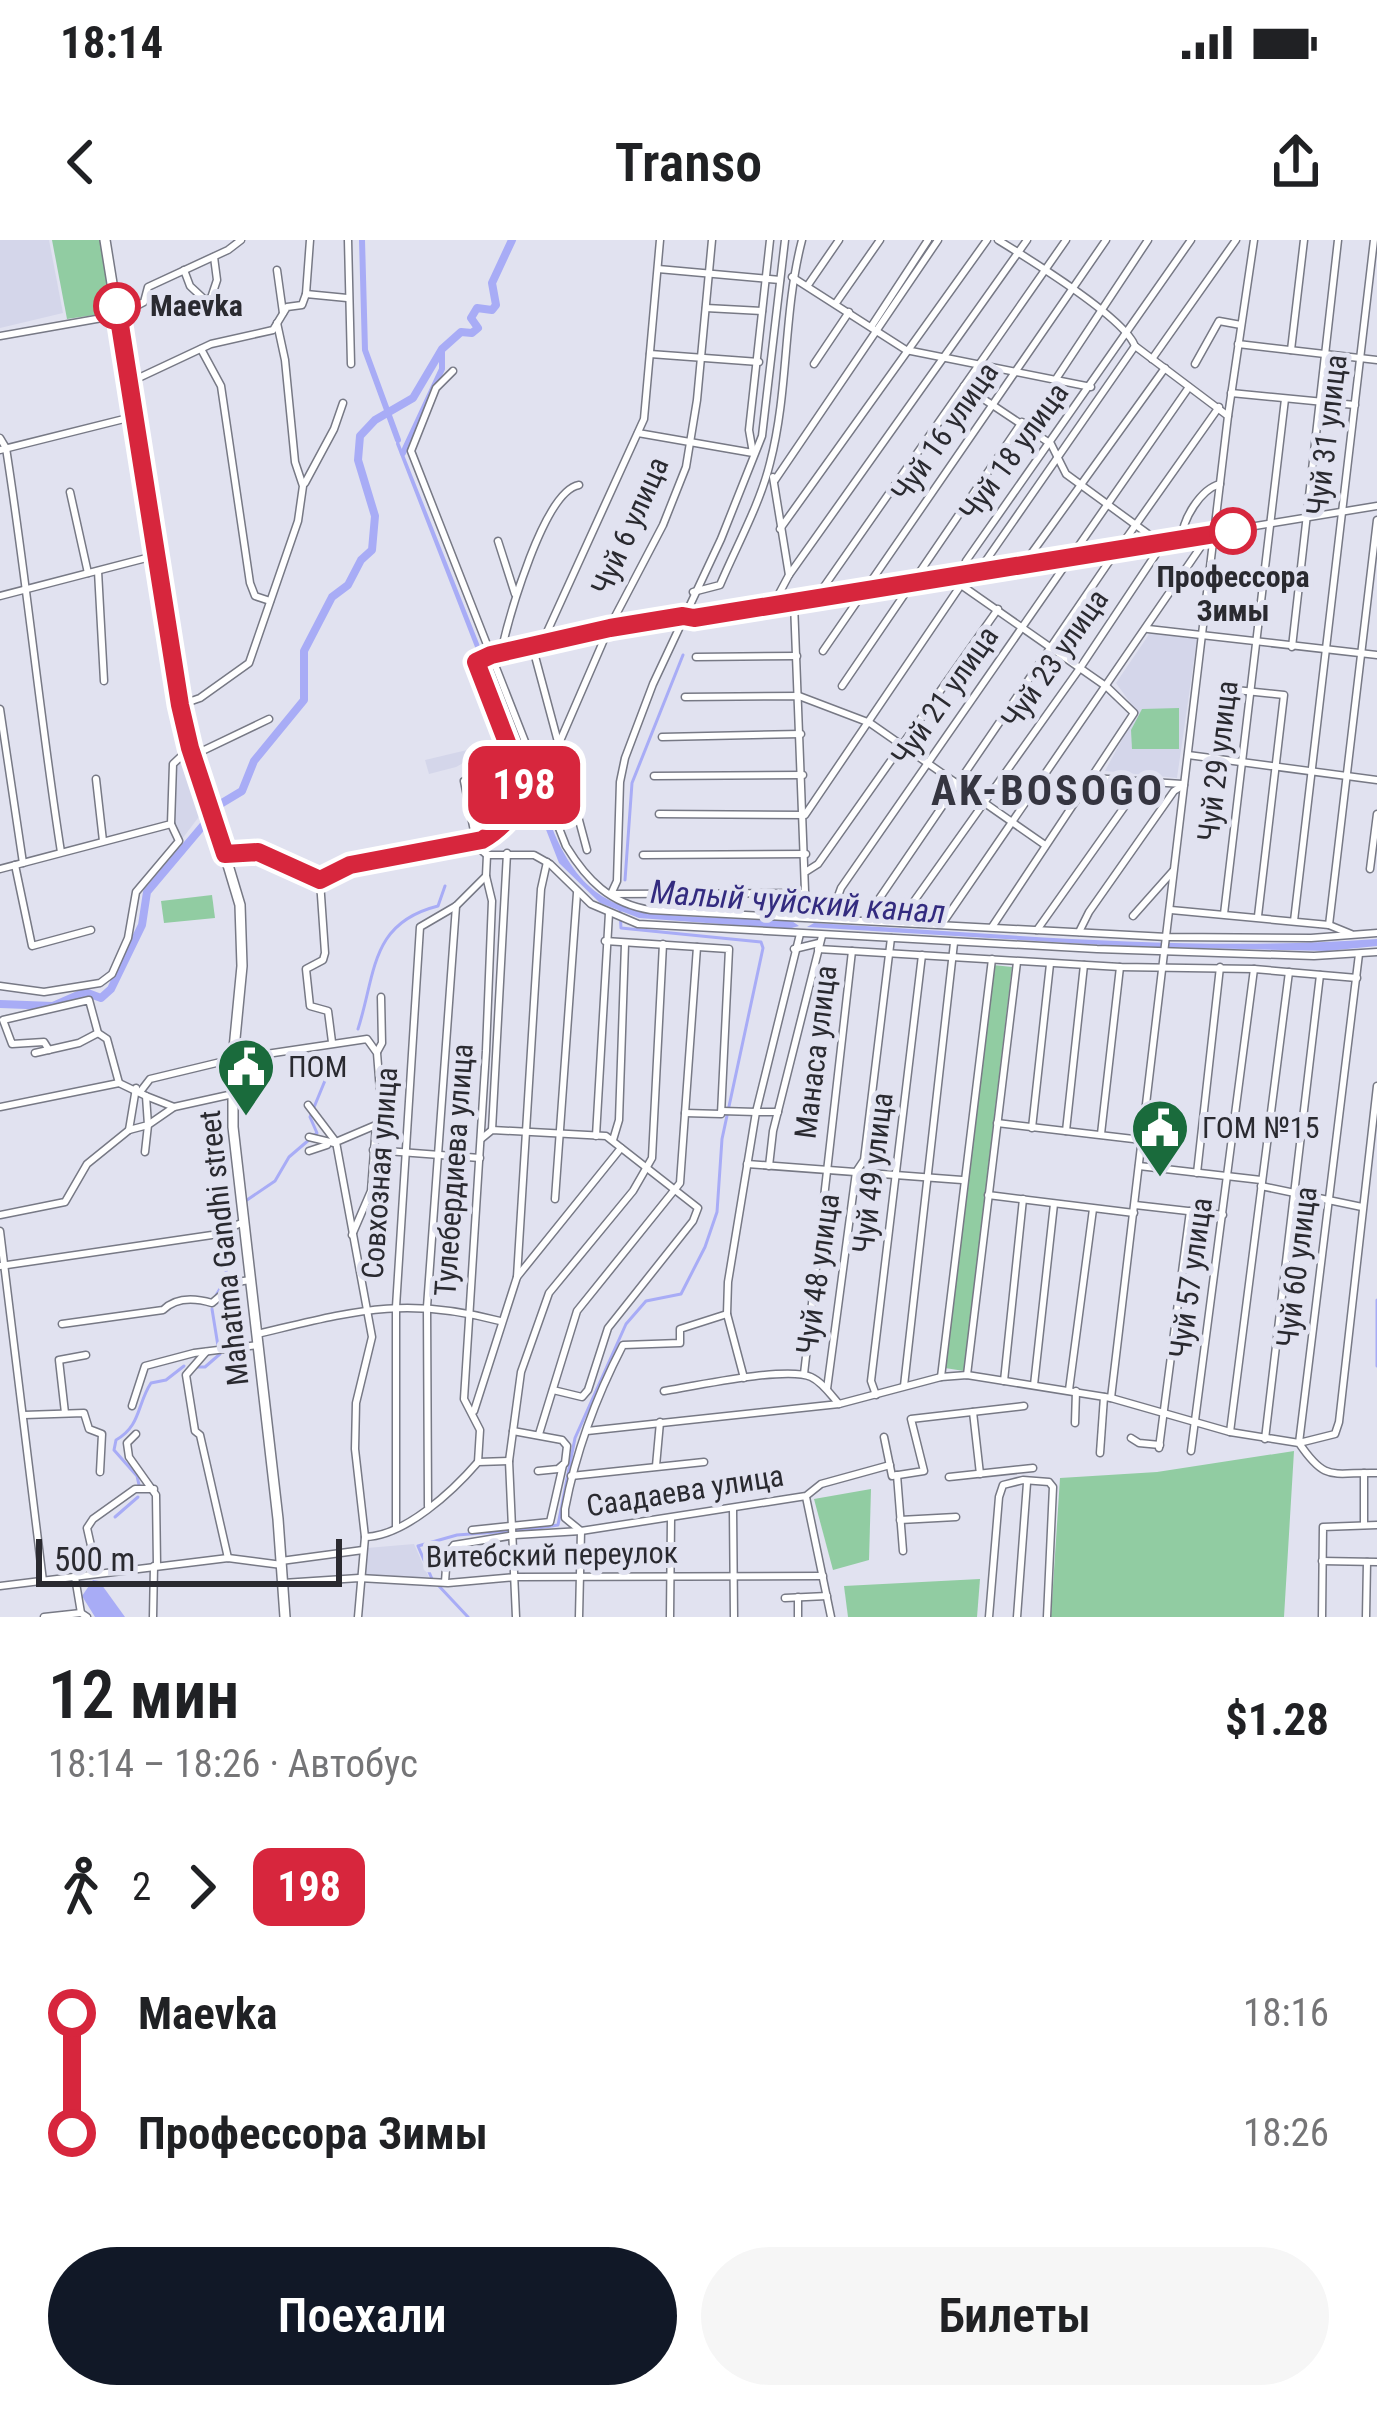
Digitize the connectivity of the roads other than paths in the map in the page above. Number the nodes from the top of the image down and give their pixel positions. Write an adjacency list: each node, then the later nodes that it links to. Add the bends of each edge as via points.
1 (105, 240): 46 (main road, Mahatma Gandhi street)
2 (242, 240): 27 (street)
3 (310, 240): 38 (street)
4 (348, 240): 39 (street)
5 (660, 240): 28 (street)
6 (712, 240): 31 (street, Чуй 6 улица)
7 (770, 240): 33 (street)
8 (785, 240): 35 (street)
9 (802, 240): 34 (street)
10 (839, 240): 36 (street)
11 (880, 240): 40 (street)
12 (928, 240): 49 (street)
13 (938, 240): 49 (street)
14 (987, 240): 55 (street)
15 (998, 240): 26 (street)
16 (1027, 240): 26 (street)
17 (1066, 240): 32 (street)
18 (1106, 240): 37 (street, Чуй 16 улица)
19 (1148, 240): 42 (street)
20 (1191, 240): 50 (street, Чуй 18 улица)
21 (1236, 240): 62 (street)
22 (1254, 240): 48 (street)
23 (1304, 240): 56 (street)
24 (1337, 240): 58 (street)
25 (1374, 240): 60 (street, Чуй 31 улица)
26 (1018, 252): 32 (street); 59 (street)
27 (214, 255): 29 (street); 29 (street, via 211,298 190,286)
28 (658, 269): 31 (street); 57 (street)
29 (184, 270): 46 (street, via 148,287 144,302)
30 (277, 270): 45 (street)
31 (710, 271): 33 (street); 41 (street, Чуй 6 улица)
32 (1044, 272): 37 (street); 67 (street)
33 (765, 276): 35 (street); 43 (street)
34 (792, 277): 36 (street); 94 (street)
35 (780, 280): 92 (street, via 762,436)
36 (808, 285): 40 (street)
37 (1071, 290): 42 (street); 71 (street, Чуй 16 улица)
38 (306, 294): 39 (street); 45 (street)
39 (347, 298): 65 (street)
40 (836, 303): 44 (street)
41 (706, 308): 43 (street); 61 (street, Чуй 6 улица)
42 (1100, 309): 50 (street); 72 (street)
43 (763, 311): 64 (street)
44 (849, 312): 49 (street); 66 (street)
45 (283, 313): 47 (street)
46 (119, 315): 51 (street); 73 (main road, Mahatma Gandhi street)
47 (277, 323): 54 (street); 99 (street)
48 (1241, 325): 52 (street); 68 (street, via 1220,321)
49 (874, 329): 55 (street); 95 (street)
50 (1130, 332): 53 (street); 75 (street, Чуй 18 улица)
51 (0, 336)
52 (1238, 344): 56 (street); 77 (street)
53 (1135, 346): 62 (street); 93 (street)
54 (201, 349): 73 (street); 132 (street, via 220,386 250,583 255,596)
55 (906, 350): 59 (street); 108 (street)
56 (1291, 350): 58 (street)
57 (650, 354): 61 (street); 87 (street)
58 (1325, 354): 60 (street); 79 (street)
59 (941, 357): 67 (street); 122 (street)
60 (1360, 358): 63 (street); 82 (street, Чуй 31 улица)
61 (699, 359): 64 (street); 89 (street, Чуй 6 улица)
62 (1152, 360): 69 (street)
63 (1377, 360)
64 (759, 362): 92 (street)
65 (351, 364)
66 (814, 364)
67 (980, 364): 71 (street); 74 (street)
68 (1195, 364)
69 (1165, 368): 76 (street); 98 (street)
70 (453, 371): 150 (street, via 436,388 411,451)
71 (1016, 372): 72 (street); 81 (street, Чуй 16 улица)
72 (1056, 379): 75 (street)
73 (130, 382): 84 (main road, Mahatma Gandhi street)
74 (964, 386): 81 (street); 131 (street)
75 (1091, 387): 90 (street, Чуй 18 улица)
76 (1189, 387): 83 (street); 101 (street, Чуй 21 улица)
77 (1231, 393): 78 (street); 85 (street)
78 (1285, 399): 79 (street); 107 (street, Чуй 29 улица)
79 (1320, 401): 82 (street); 104 (street)
80 (343, 403): 99 (street)
81 (992, 405): 86 (street); 127 (street, Чуй 16 улица)
82 (1354, 405): 103 (street, Чуй 31 улица)
83 (1219, 406): 85 (street); 106 (street)
84 (136, 416): 91 (street); 116 (main road, Mahatma Gandhi street)
85 (1228, 416): 97 (street)
86 (1022, 422): 90 (street); 124 (street)
87 (638, 433): 89 (street); 141 (street)
88 (0, 437): 91 (street)
89 (690, 444): 92 (street); 138 (street, Чуй 6 улица, via 676,497)
90 (1051, 444): 93 (street); 123 (street, Чуй 18 улица)
91 (3, 449): 126 (street)
92 (753, 453): 128 (street)
93 (1058, 456): 98 (street); 120 (street)
94 (769, 469): 95 (street); 128 (street, via 720,585)
95 (775, 480): 108 (street)
96 (579, 484): 130 (street, via 566,490 548,521)
97 (1220, 484): 109 (street); 111 (street, via 1182,525)
98 (1082, 485): 101 (street); 118 (street)
99 (303, 486): 132 (street)
100 (70, 492): 121 (street)
101 (1108, 504): 106 (street); 117 (street, Чуй 21 улица)
102 (1377, 506): 103 (street)
103 (1342, 512): 104 (street); 147 (street, Чуй 31 улица)
104 (1307, 518): 107 (street); 145 (street)
105 (1377, 520): 149 (street)
106 (1136, 524): 112 (street); 114 (street)
107 (1270, 525): 109 (street); 142 (street, Чуй 29 улица)
108 (780, 529): 122 (street)
109 (1215, 534): 110 (street); 140 (street)
110 (1200, 536): 111 (street); 139 (street)
111 (1182, 539): 114 (street)
112 (1125, 540)
113 (497, 541): 130 (street)
114 (1161, 542): 115 (street); 154 (street, Чуй 23 улица)
115 (1119, 548): 117 (street); 144 (street)
116 (158, 555): 119 (street); 162 (main road, Mahatma Gandhi street)
117 (1072, 555): 118 (street); 137 (street, Чуй 21 улица)
118 (1024, 564): 120 (street)
119 (98, 571): 121 (street); 155 (street)
120 (978, 572): 123 (street)
121 (88, 574): 126 (street)
122 (789, 574): 134 (street)
123 (963, 574): 124 (street); 125 (street, Чуй 18 улица)
124 (908, 584): 127 (street); 156 (street)
125 (961, 585): 135 (street); 165 (street, Чуй 18 улица)
126 (28, 589): 129 (street); 196 (street)
127 (863, 591): 131 (street); 146 (street, Чуй 16 улица)
128 (693, 592): 136 (street)
129 (0, 596)
130 (516, 598): 148 (street)
131 (816, 598): 133 (street)
132 (270, 601): 162 (street, via 249,663)
133 (794, 602): 134 (street); 152 (street)
134 (773, 604): 136 (street)
135 (998, 609): 137 (street); 168 (street)
136 (683, 616): 138 (street); 212 (street, via 620,782)
137 (1023, 627): 144 (street); 173 (street, Чуй 21 улица)
138 (610, 628): 141 (street); 169 (street, Чуй 6 улица)
139 (1147, 628): 140 (street); 157 (street)
140 (1203, 636): 142 (street); 171 (street)
141 (542, 643): 143 (street)
142 (1257, 643): 145 (street); 159 (street, Чуй 29 улица)
143 (532, 645): 148 (street); 169 (street)
144 (1051, 646): 154 (street); 183 (street)
145 (1292, 647): 147 (street)
146 (823, 651)
147 (1327, 651): 149 (street); 176 (street, Чуй 31 улица)
148 (501, 652): 150 (street)
149 (1361, 654): 153 (street); 179 (street)
150 (491, 655): 172 (street, via 478,661); 212 (street, via 566,847)
151 (696, 656): 152 (street)
152 (797, 656): 160 (street)
153 (1377, 656)
154 (1080, 668): 157 (street); 186 (street, Чуй 23 улица)
155 (104, 681)
156 (842, 686)
157 (1107, 687): 180 (street, via 1134,713); 190 (street)
158 (1226, 688): 159 (street)
159 (1251, 691): 174 (street, Чуй 29 улица); 175 (street, via 1284,695)
160 (799, 696): 161 (street); 165 (street); 166 (street)
161 (685, 697)
162 (180, 705): 170 (main road, Mahatma Gandhi street)
163 (0, 709): 203 (street)
164 (269, 719): 170 (street)
165 (870, 723): 168 (street); 189 (street, Чуй 18 улица)
166 (801, 734): 167 (street); 178 (street)
167 (662, 737)
168 (900, 744): 173 (street); 207 (street)
169 (556, 748): 195 (street)
170 (191, 752): 191 (street, via 173,764); 198 (main road, Mahatma Gandhi street)
171 (1188, 755): 174 (street); 185 (street)
172 (515, 763): 193 (street, via 521,801 496,832); 193 (street, via 464,781)
173 (928, 763): 183 (street); 220 (street, Чуй 21 улица, via 841,888)
174 (1242, 764): 175 (street); 216 (street, Чуй 29 улица)
175 (1275, 769): 176 (street); 219 (street)
176 (1312, 775): 179 (street); 222 (street, Чуй 31 улица)
177 (654, 776): 178 (street)
178 (802, 776): 189 (street)
179 (1347, 777): 182 (street); 225 (street)
180 (1091, 778): 184 (street); 194 (street)
181 (96, 779): 192 (street)
182 (1377, 780)
183 (956, 782): 186 (street); 221 (street)
184 (1142, 782): 185 (street); 228 (street)
185 (1185, 784): 206 (street); 229 (street)
186 (984, 802): 190 (street); 223 (street, Чуй 23 улица)
187 (659, 814): 189 (street)
188 (1377, 814): 204 (street)
189 (805, 815): 199 (street)
190 (1012, 821): 194 (street); 224 (street)
191 (170, 824): 192 (street); 260 (street, via 179,841 136,892 112,974 44,992)
192 (103, 841): 196 (street)
193 (473, 841): 200 (street); 209 (street, via 350,865)
194 (1045, 844): 226 (street)
195 (587, 850)
196 (61, 853): 203 (street)
197 (506, 853): 200 (street); 202 (street); 284 (street)
198 (225, 854): 209 (street, via 258,852); 267 (main road, Mahatma Gandhi street, via 243,941)
199 (806, 854): 201 (street); 207 (street)
200 (487, 855): 208 (street)
201 (643, 855)
202 (547, 862): 210 (street); 286 (street)
203 (19, 864): 205 (street); 227 (street, via 32,946)
204 (1370, 868)
205 (0, 869)
206 (1176, 869): 214 (street); 218 (street)
207 (807, 871): 211 (street)
208 (486, 876): 213 (street, Совхозная улица); 291 (street, Тулебердиева улица, via 492,901)
209 (320, 880): 263 (street, via 325,953 306,969 310,1006 328,1011)
210 (577, 893): 215 (street); 287 (street)
211 (806, 893): 212 (street); 217 (street)
212 (610, 894): 217 (street, via 651,910)
213 (456, 907): 299 (street, Совхозная улица, via 421,927); 300 (street)
214 (1171, 910): 216 (street); 233 (street)
215 (609, 913): 231 (street, via 638,924); 235 (street)
216 (1224, 914): 219 (street)
217 (806, 916): 220 (street)
218 (1133, 916)
219 (1258, 916): 222 (street)
220 (830, 918): 221 (street)
221 (866, 918): 223 (street)
222 (1294, 921): 225 (street)
223 (903, 922): 224 (street)
224 (942, 924): 226 (street)
225 (1329, 925): 232 (street)
226 (992, 927): 228 (street)
227 (91, 929)
228 (1037, 930): 229 (street)
229 (1079, 932): 233 (street)
230 (1377, 933): 232 (street)
231 (800, 934): 236 (street); 241 (street)
232 (1355, 935): 233 (street)
233 (1167, 937): 243 (street)
234 (890, 938): 236 (street); 237 (street); 245 (street, Чуй 48 улица)
235 (604, 940): 238 (street); 289 (street)
236 (820, 942): 241 (street); 242 (street); 278 (street)
237 (954, 942): 243 (street); 248 (street)
238 (625, 944): 239 (street); 292 (street)
239 (663, 944): 240 (street); 305 (street)
240 (697, 947): 275 (street); 276 (street, via 730,951)
241 (794, 950): 277 (street)
242 (852, 951): 245 (street); 306 (street, Манаса улица)
243 (1164, 951): 246 (street); 254 (street)
244 (1377, 952): 246 (street)
245 (889, 953): 247 (street); 307 (street, Чуй 48 улица, via 864,1160)
246 (1359, 954): 259 (street, Чуй 60 улица)
247 (922, 955): 248 (street); 308 (street, Чуй 49 улица)
248 (956, 957): 249 (street); 310 (street)
249 (992, 959): 250 (street); 312 (street)
250 (1017, 961): 251 (street); 279 (street)
251 (1050, 963): 252 (street); 282 (street)
252 (1084, 965): 253 (street); 285 (street)
253 (1120, 967): 254 (street); 288 (street)
254 (1162, 968): 255 (street); 293 (street)
255 (1220, 968): 256 (street); 309 (street)
256 (1254, 969): 257 (street); 311 (street, Чуй 57 улица)
257 (1289, 972): 258 (street); 313 (street)
258 (1320, 975): 259 (street); 315 (street)
259 (1358, 978): 319 (street, Чуй 60 улица)
260 (0, 986)
261 (381, 997): 265 (street)
262 (98, 1033): 264 (street); 264 (street, via 88,1000 5,1019 13,1044 44,1042); 268 (street, via 107,1039)
263 (332, 1042): 265 (street, via 367,1039); 267 (street)
264 (49, 1050): 266 (street)
265 (377, 1052): 281 (street)
266 (35, 1054)
267 (233, 1059): 270 (street, via 150,1079); 271 (main road, Mahatma Gandhi street)
268 (118, 1083): 270 (street); 274 (street)
269 (1377, 1085): 321 (street)
270 (140, 1092): 273 (street); 280 (street); 283 (street)
271 (233, 1094): 273 (street); 327 (main road, Mahatma Gandhi street)
272 (308, 1105): 294 (street)
273 (174, 1106): 280 (street)
274 (0, 1107)
275 (685, 1111): 276 (street); 314 (street)
276 (722, 1111): 277 (street)
277 (756, 1112): 278 (street); 302 (street)
278 (778, 1112): 303 (street)
279 (997, 1123): 282 (street); 316 (street)
280 (148, 1124): 283 (street); 298 (street)
281 (376, 1125): 294 (street); 296 (street)
282 (1032, 1128): 285 (street)
283 (129, 1130): 325 (street, via 87,1165 65,1202)
284 (492, 1130): 286 (street); 291 (street)
285 (1066, 1131): 288 (street)
286 (527, 1132): 287 (street); 331 (street)
287 (560, 1134): 289 (street); 317 (street)
288 (1101, 1134): 293 (street)
289 (596, 1136): 292 (street)
290 (309, 1137): 294 (street)
291 (481, 1139): 301 (street, Тулебердиева улица)
292 (613, 1140): 295 (street)
293 (1142, 1140): 304 (street)
294 (333, 1143): 297 (street); 329 (street)
295 (621, 1148): 305 (street); 331 (street)
296 (373, 1150): 299 (street); 329 (street, via 371,1191)
297 (310, 1151)
298 (145, 1152)
299 (404, 1152): 300 (street); 333 (street, Совхозная улица)
300 (440, 1153): 301 (street); 335 (street)
301 (480, 1158): 336 (street, Тулебердиева улица)
302 (747, 1164): 303 (street); 337 (street)
303 (769, 1166): 306 (street)
304 (1139, 1166): 309 (street); 323 (street)
305 (646, 1168): 314 (street); 367 (street, via 543,1303)
306 (826, 1172): 307 (street); 343 (street, Манаса улица)
307 (856, 1172): 308 (street); 350 (street, Чуй 48 улица)
308 (897, 1172): 310 (street); 354 (street, Чуй 49 улица)
309 (1197, 1173): 311 (street)
310 (928, 1174): 312 (street); 349 (street)
311 (1229, 1175): 313 (street); 326 (street, Чуй 57 улица)
312 (962, 1180): 345 (street)
313 (1262, 1183): 315 (street); 369 (street)
314 (676, 1191): 351 (street, via 577,1311); 351 (street, via 698,1208 693,1221 608,1328 582,1397)
315 (1296, 1194): 319 (street); 374 (street)
316 (988, 1195): 318 (street); 344 (street)
317 (555, 1198)
318 (1023, 1199): 320 (street); 347 (street)
319 (1330, 1202): 321 (street); 375 (street, Чуй 60 улица)
320 (1054, 1204): 322 (street); 348 (street)
321 (1362, 1207): 375 (street, via 1337,1431)
322 (1093, 1209): 323 (street); 353 (street)
323 (1134, 1209): 324 (street); 355 (street)
324 (1190, 1211): 326 (street); 362 (street)
325 (0, 1215)
326 (1223, 1215): 366 (street, Чуй 57 улица)
327 (244, 1222): 330 (street, via 212,1235); 332 (main road, Mahatma Gandhi street)
328 (0, 1231): 330 (street)
329 (351, 1239): 334 (street)
330 (3, 1266): 363 (street)
331 (517, 1277): 338 (street)
332 (250, 1280): 339 (street, via 212,1303 171,1302 163,1310); 340 (main road, Mahatma Gandhi street)
333 (396, 1306): 334 (street); 335 (street); 405 (street, Совхозная улица)
334 (368, 1307): 340 (street); 409 (street, via 372,1337 355,1449)
335 (427, 1307): 336 (street); 396 (street)
336 (468, 1312): 338 (street); 359 (street, Тулебердиева улица, via 464,1399)
337 (727, 1313): 346 (street); 368 (street, via 680,1329 680,1343 623,1345)
338 (500, 1321): 359 (street)
339 (62, 1324)
340 (257, 1340): 341 (street); 416 (main road, Mahatma Gandhi street)
341 (206, 1352): 357 (street, via 145,1366); 412 (street, via 187,1375 187,1389)
342 (86, 1355): 360 (street, via 59,1360)
343 (804, 1374): 346 (street); 350 (street)
344 (967, 1376): 345 (street); 347 (street)
345 (941, 1377): 349 (street)
346 (744, 1378): 352 (street)
347 (1004, 1381): 348 (street)
348 (1034, 1384): 353 (street)
349 (904, 1387): 354 (street)
350 (827, 1389): 356 (street)
351 (553, 1390): 371 (street)
352 (664, 1390)
353 (1072, 1390): 355 (street); 365 (street)
354 (876, 1395): 356 (street)
355 (1108, 1397): 362 (street); 377 (street)
356 (839, 1404): 364 (street)
357 (132, 1406)
358 (1024, 1406): 361 (street)
359 (474, 1411): 379 (street, Тулебердиева улица)
360 (65, 1412): 363 (street); 386 (street, via 84,1413 89,1429 102,1434)
361 (973, 1412): 389 (street); 390 (street, via 911,1419 924,1471)
362 (1164, 1414): 366 (street); 373 (street, via 1160,1446)
363 (23, 1415): 426 (street)
364 (660, 1420): 368 (street); 383 (street)
365 (1075, 1423)
366 (1196, 1423): 369 (street); 376 (street, Чуй 57 улица)
367 (513, 1431): 371 (street); 378 (street)
368 (587, 1431): 391 (street)
369 (1230, 1432): 374 (street)
370 (136, 1434): 394 (street, via 129,1457)
371 (539, 1434): 381 (street, via 567,1446)
372 (884, 1437): 382 (street)
373 (1131, 1438)
374 (1265, 1439): 375 (street)
375 (1299, 1443): 387 (street, via 1324,1473)
376 (1191, 1451)
377 (1100, 1453)
378 (509, 1461): 379 (street); 407 (street)
379 (478, 1462): 396 (street)
380 (704, 1462): 383 (street)
381 (563, 1465): 385 (street); 407 (street, via 550,1522)
382 (890, 1465): 390 (street); 395 (street, Саадаева улица, via 821,1484)
383 (656, 1466): 391 (street)
384 (1034, 1468): 389 (street)
385 (538, 1471)
386 (100, 1472)
387 (1364, 1473): 388 (street); 402 (street)
388 (1377, 1473)
389 (980, 1474): 392 (street)
390 (897, 1475): 401 (street)
391 (571, 1476): 408 (street, via 566,1518)
392 (949, 1477)
393 (1027, 1483): 444 (street, via 1005,1484 999,1496); 445 (street); 446 (street, via 1053,1486)
394 (154, 1489): 404 (street, via 135,1489); 417 (street)
395 (806, 1496): 397 (street, Саадаева улица); 419 (street)
396 (428, 1506): 405 (street)
397 (733, 1509): 400 (street, Саадаева улица); 422 (street)
398 (85, 1517): 404 (street)
399 (956, 1517): 401 (street)
400 (670, 1519): 408 (street, Саадаева улица); 424 (street)
401 (900, 1520): 411 (street)
402 (1364, 1525): 403 (street); 413 (street, via 1324,1526)
403 (1377, 1526)
404 (88, 1527): 418 (street)
405 (396, 1528): 409 (street)
406 (472, 1530): 407 (street)
407 (514, 1531): 408 (street, Саадаева улица); 421 (street); 427 (street, Саадаева улица, via 454,1545)
408 (580, 1532): 425 (street)
409 (364, 1537): 410 (street)
410 (363, 1550): 416 (street); 423 (street)
411 (903, 1551)
412 (228, 1558): 416 (street); 417 (street)
413 (1322, 1561): 414 (street); 447 (street)
414 (1366, 1562): 415 (street); 448 (street)
415 (1377, 1562)
416 (282, 1563): 428 (main road, Mahatma Gandhi street)
417 (155, 1566): 418 (street); 435 (street)
418 (97, 1572): 420 (street)
419 (823, 1576): 422 (street, Витебский переулок); 430 (street)
420 (75, 1577): 426 (street); 433 (street)
421 (516, 1577): 425 (street, Витебский переулок); 427 (street, Витебский переулок); 438 (street)
422 (734, 1577): 424 (street, Витебский переулок); 441 (street)
423 (359, 1578): 427 (street, Витебский переулок); 428 (street, Витебский переулок); 437 (street)
424 (668, 1578): 425 (street, Витебский переулок); 440 (street)
425 (582, 1579): 439 (street)
426 (43, 1581): 429 (street)
427 (445, 1582)
428 (283, 1583): 436 (main road, Mahatma Gandhi street)
429 (0, 1586)
430 (827, 1596): 431 (street); 443 (street)
431 (797, 1597): 432 (street); 442 (street)
432 (784, 1598)
433 (84, 1615): 434 (street)
434 (44, 1617)
435 (153, 1617)
436 (285, 1617)
437 (358, 1617)
438 (516, 1617)
439 (579, 1617)
440 (670, 1617)
441 (734, 1617)
442 (798, 1617)
443 (831, 1617)
444 (989, 1617)
445 (1017, 1617)
446 (1047, 1617)
447 (1322, 1617)
448 (1366, 1617)

